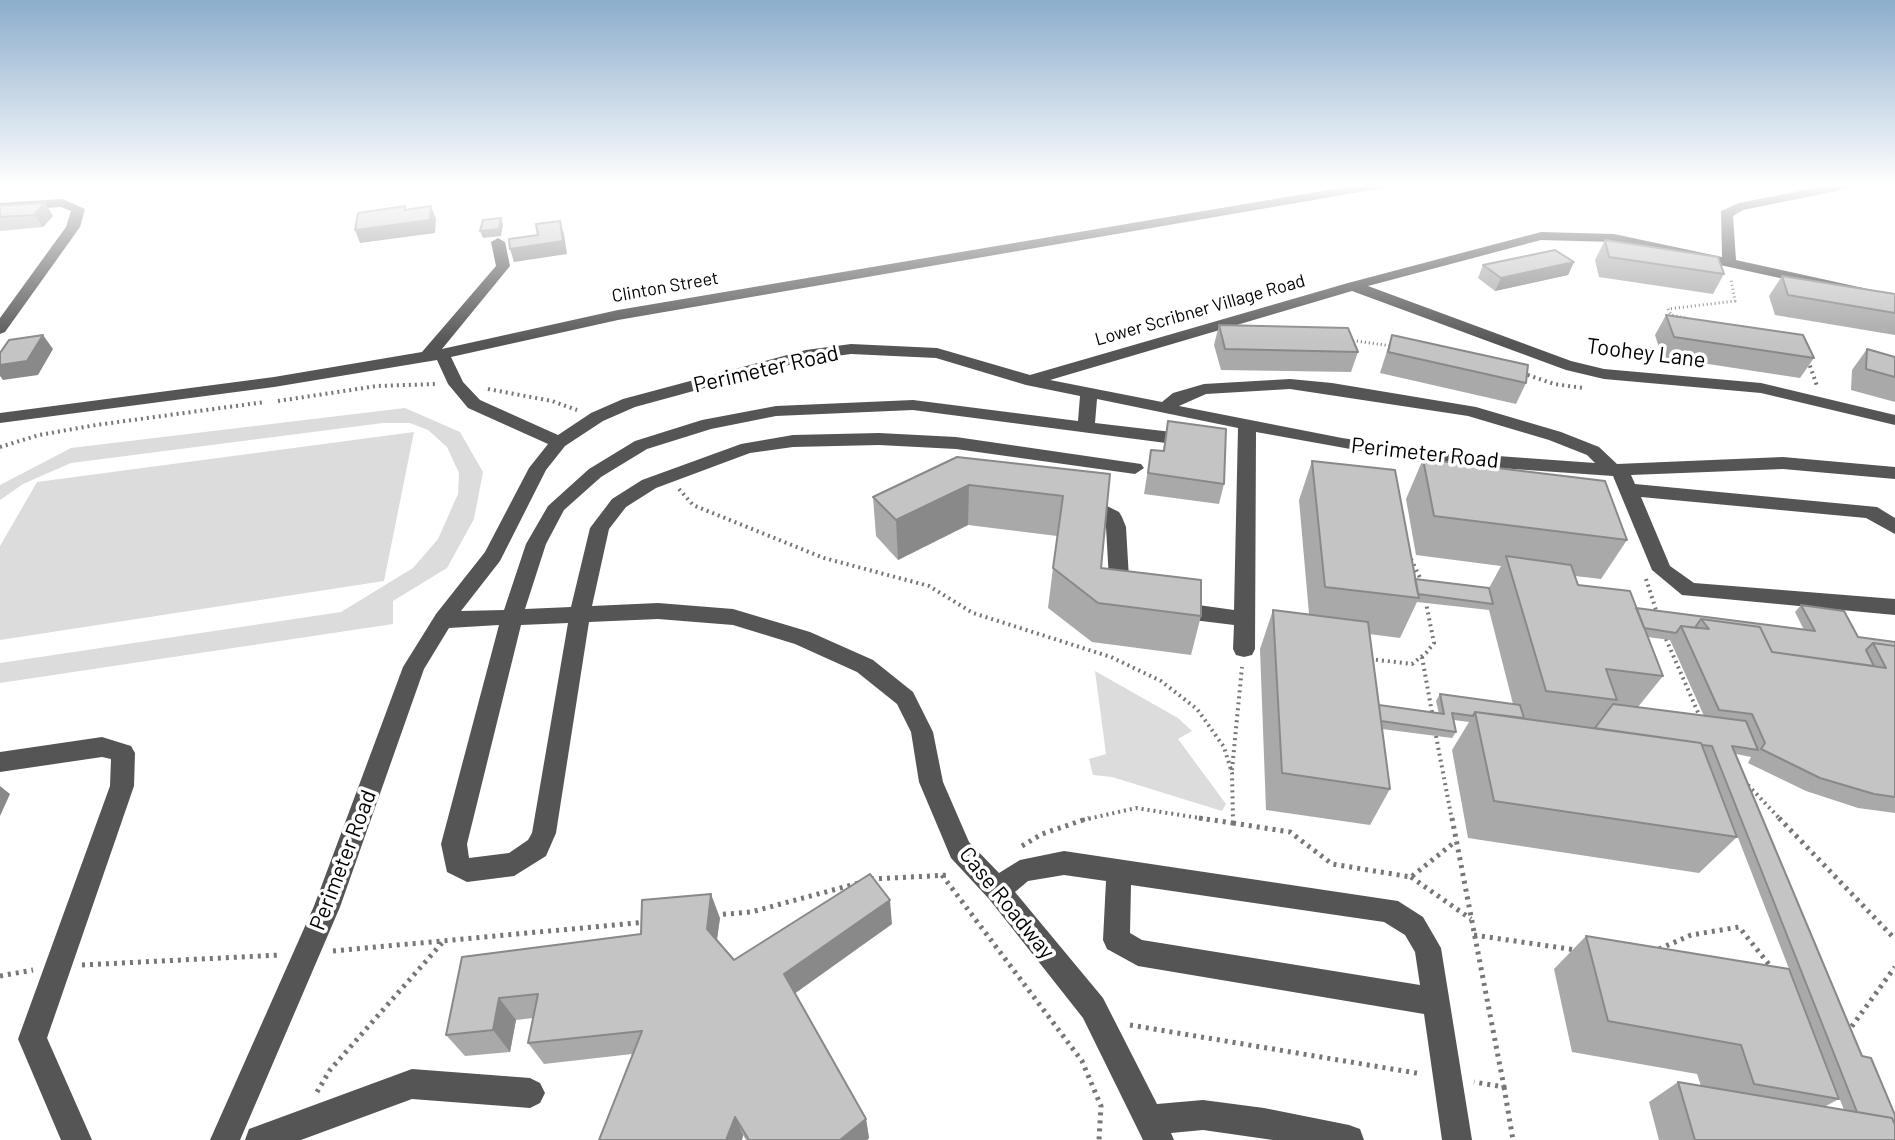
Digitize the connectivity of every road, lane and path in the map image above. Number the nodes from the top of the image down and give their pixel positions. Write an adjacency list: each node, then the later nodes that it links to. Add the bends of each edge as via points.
1 (66, 237): 11 (street)
2 (1073, 237): 14 (street, Clinton Street, via 618,315)
3 (1536, 237): 8 (street, Lower Scribner Village Road)
4 (1585, 237): 7 (street, Lower Scribner Village Road, via 1614,238)
5 (1727, 237): 7 (street)
6 (498, 242): 14 (street, via 503,266)
7 (1729, 263): 9 (street, Lower Scribner Village Road); 10 (path, via 1735,301 1668,309 1671,315)
8 (1353, 286): 17 (street, Lower Scribner Village Road); 21 (street, Toohey Lane, via 1566,365 1604,374 1761,388)
9 (1895, 299)
10 (1698, 321)
11 (0, 329)
12 (1346, 340): 13 (path)
13 (1400, 348)
14 (435, 355): 18 (street); 24 (street, Clinton Street)
15 (1807, 357): 21 (path, via 1818,390)
16 (1521, 372): 19 (path)
17 (1032, 381): 20 (street, Perimeter Road); 23 (street, Perimeter Road, via 937,353 851,349 806,355 673,390)
18 (456, 384): 23 (path, via 552,401); 28 (street, via 474,404); 30 (path, via 377,386 96,425)
19 (1589, 389)
20 (1089, 391): 22 (street, Perimeter Road); 27 (street)
21 (1829, 402): 25 (street, Toohey Lane)
22 (1167, 407): 26 (street, Perimeter Road); 33 (street, via 1204,389 1290,384 1332,388 1470,411 1593,451)
23 (597, 417): 28 (street, Perimeter Road)
24 (0, 418)
25 (1895, 420)
26 (1247, 423): 33 (street, Perimeter Road, via 1428,457); 44 (street)
27 (1086, 427): 29 (street); 43 (street, via 913,405 857,405 776,411 708,424 641,445 595,473 557,506 536,544)
28 (559, 442): 45 (street, Perimeter Road, via 538,468 493,556)
29 (1203, 442)
30 (0, 447)
31 (1075, 459): 32 (street); 35 (street, via 956,443 807,441 747,448); 44 (street, via 1068,487 1112,517 1119,580 1126,592 1147,604)
32 (1135, 468)
33 (1616, 470): 34 (street, Perimeter Road, via 1783,463); 36 (street)
34 (1895, 473)
35 (668, 476): 42 (street, via 619,503 600,528); 53 (path, via 693,505 824,558 929,586 973,613 1111,657 1161,681 1197,709 1224,747)
36 (1629, 490): 37 (street, via 1870,512); 41 (street, via 1662,570 1689,590)
37 (1895, 527)
38 (1408, 553): 39 (path)
39 (1424, 588)
40 (1426, 603): 48 (path, via 1434,643)
41 (1895, 607)
42 (580, 614): 43 (street, Case Roadway); 43 (street, via 544,833 537,848 514,864 467,870 456,864 454,844); 61 (street, Case Roadway, via 658,611 733,617 802,638 865,666 905,698 922,732 931,782 960,850)
43 (512, 617): 45 (street, Case Roadway)
44 (1245, 619): 47 (street)
45 (443, 620): 70 (street, Perimeter Road, via 414,667)
46 (1666, 639): 51 (path)
47 (1244, 649): 53 (path)
48 (1422, 657): 49 (path, via 1412,664); 50 (path)
49 (1363, 658)
50 (1433, 720)
51 (1703, 723)
52 (0, 762): 71 (street, via 102,747 123,753 122,786)
53 (1232, 773): 55 (path)
54 (1742, 778): 66 (path)
55 (1233, 823): 57 (path, via 1136,808 1042,834); 60 (path, via 1290,832 1332,864)
56 (1456, 841): 60 (path)
57 (1017, 850)
58 (1119, 871): 61 (street, via 1064,863); 75 (street, via 1389,910 1414,926 1428,948); 75 (street, via 1116,940 1138,953)
59 (942, 875): 61 (path); 62 (path, via 877,878 751,912); 84 (path, via 1082,1061 1101,1106)
60 (1411, 877): 64 (path)
61 (990, 882): 80 (street, Case Roadway, via 1093,1008)
62 (705, 916)
63 (659, 920): 67 (path)
64 (1472, 920)
65 (1474, 935): 68 (path)
66 (1895, 939)
67 (444, 941): 70 (path); 79 (path, via 330,1070)
68 (1578, 950)
69 (1647, 952): 73 (path, via 1691,935 1739,927)
70 (307, 953): 71 (path); 82 (street, Perimeter Road)
71 (58, 966): 74 (path); 81 (street, via 32,1039)
72 (1895, 967): 76 (path)
73 (1776, 974)
74 (0, 976)
75 (1436, 1002): 86 (street)
76 (1843, 1038)
77 (1504, 1087): 87 (path)
78 (530, 1093): 79 (street, via 412,1084)
79 (297, 1125): 83 (street)
80 (1155, 1130): 85 (street, via 1203,1115)
81 (77, 1140)
82 (225, 1140)
83 (260, 1140)
84 (1099, 1140)
85 (1349, 1140)
86 (1457, 1140)
87 (1513, 1140)

